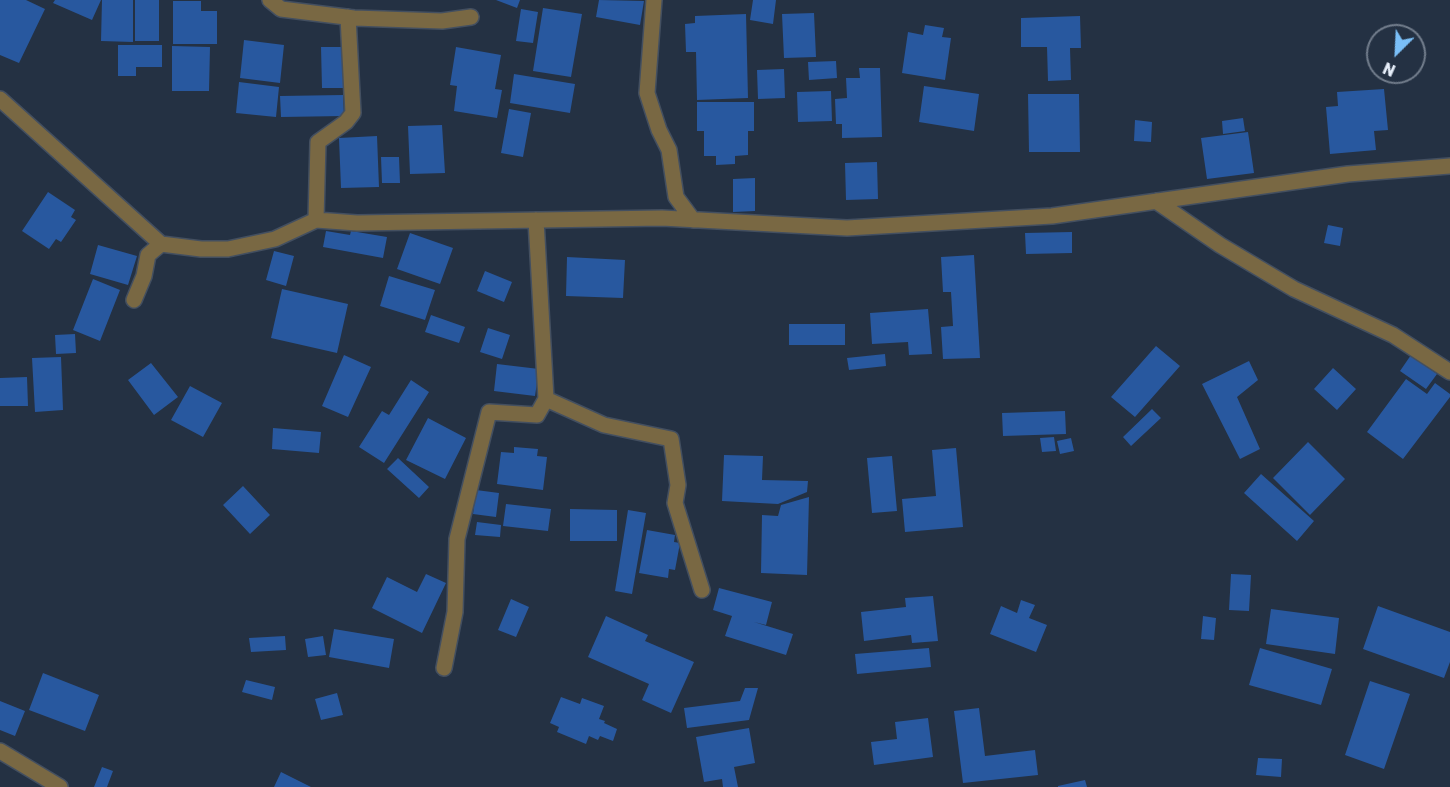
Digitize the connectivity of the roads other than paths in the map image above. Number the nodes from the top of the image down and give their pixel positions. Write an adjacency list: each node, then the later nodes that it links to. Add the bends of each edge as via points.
1 (270, 0): 3 (street, via 280,9)
2 (654, 0): 10 (street, via 648,93 658,130 669,150 676,197)
3 (348, 17): 4 (street, via 442,21); 8 (street, via 353,113 318,142)
4 (471, 17)
5 (0, 99): 11 (street)
6 (1450, 166): 7 (street, via 1348,174)
7 (1156, 201): 10 (street, via 1052,216 847,228); 13 (street, via 1294,289 1393,335)
8 (316, 220): 9 (street); 11 (street, via 275,239 228,249)
9 (536, 220): 10 (street); 14 (street)
10 (693, 220)
11 (162, 244): 12 (street, via 148,255)
12 (134, 300)
13 (1450, 372)
14 (546, 399): 15 (street, via 604,425 672,439 678,485 675,503); 16 (street, via 537,415 489,412 457,539 455,612)
15 (702, 590)
16 (444, 668)
17 (0, 751): 18 (street)
18 (60, 787)

